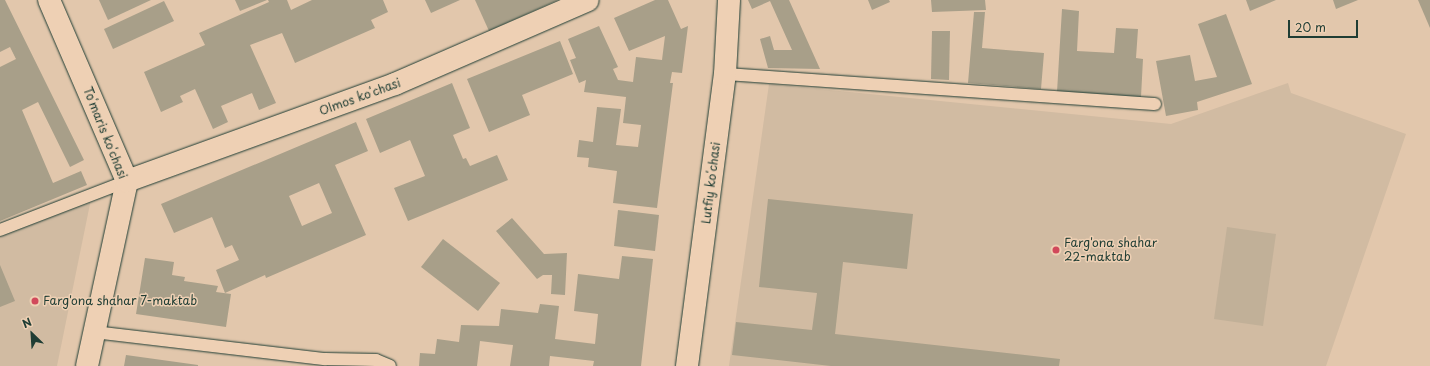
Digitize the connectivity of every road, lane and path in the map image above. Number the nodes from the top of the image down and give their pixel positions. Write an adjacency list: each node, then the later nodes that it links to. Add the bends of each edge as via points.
1 (50, 0): 6 (street, Toʻmaris koʻchasi)
2 (588, 0): 6 (street, Olmos koʻchasi, via 395,84)
3 (729, 0): 4 (street, Lutfiy koʻchasi)
4 (725, 74): 5 (lane); 12 (street, Lutfiy koʻchasi)
5 (1155, 104)
6 (127, 181): 7 (lane); 8 (street, Toʻmaris koʻchasi)
7 (0, 230)
8 (94, 332): 9 (lane); 10 (street, Toʻmaris koʻchasi)
9 (326, 363): 11 (lane, via 376,360)
10 (87, 366)
11 (390, 366)
12 (687, 366)

